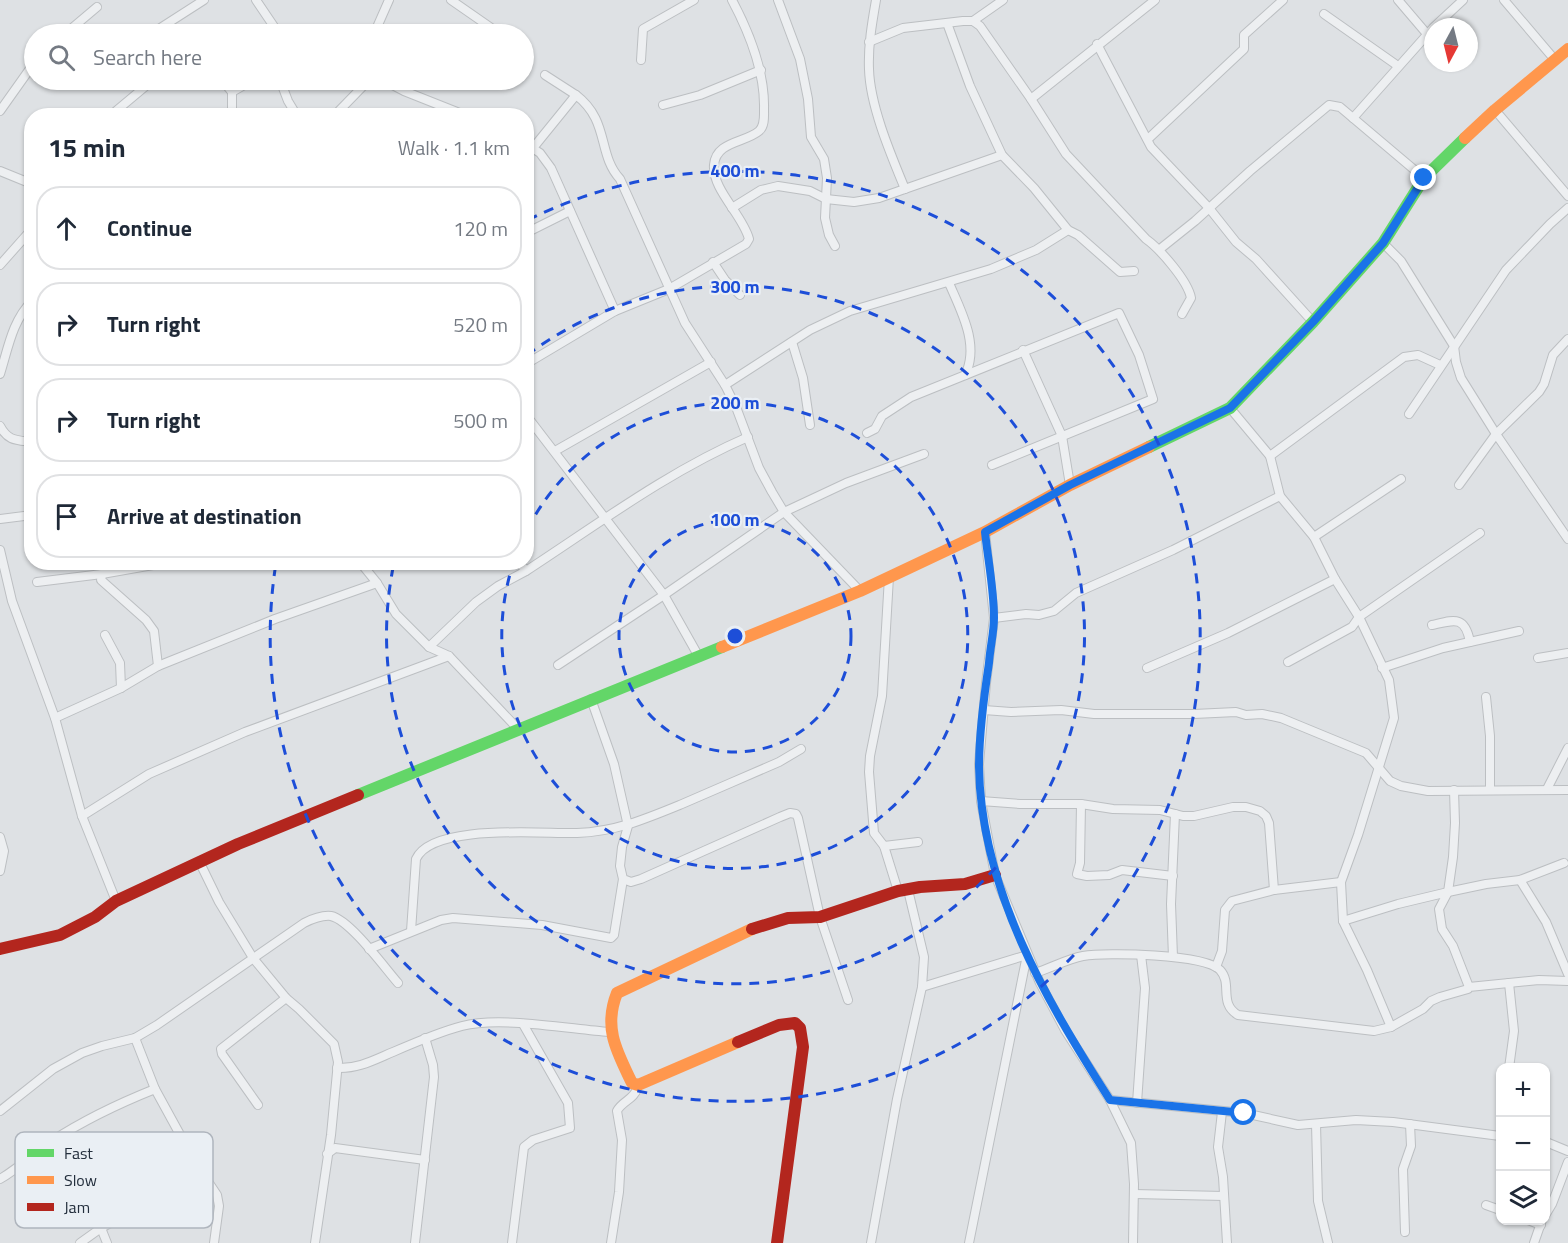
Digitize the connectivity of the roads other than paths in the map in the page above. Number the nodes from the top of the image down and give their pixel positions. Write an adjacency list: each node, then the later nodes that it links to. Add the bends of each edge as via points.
1 (204, 0): 21 (street)
2 (256, 0): 22 (street)
3 (390, 0): 23 (street)
4 (451, 0): 24 (street)
5 (694, 0): 30 (street, via 643,29)
6 (732, 0): 33 (street)
7 (778, 0): 62 (street, via 800,60 812,137 824,159)
8 (876, 0): 27 (street)
9 (1003, 0): 18 (street)
10 (1155, 0): 28 (street)
11 (1283, 0): 53 (street, via 1244,35 1244,49)
12 (1398, 0): 25 (street)
13 (1463, 0): 17 (street)
14 (1504, 0): 31 (street)
15 (97, 8): 20 (street)
16 (1324, 14): 32 (street)
17 (1444, 18)
18 (973, 21): 19 (street); 43 (street, via 988,36)
19 (947, 23): 27 (street, via 903,28); 56 (street)
20 (77, 24)
21 (167, 24)
22 (272, 24)
23 (379, 24)
24 (486, 24)
25 (1424, 24)
26 (1424, 38): 32 (street)
27 (869, 42): 60 (street, via 873,97)
28 (1097, 44): 43 (street); 53 (street)
29 (1568, 49): 31 (street)
30 (641, 60)
31 (1555, 60): 50 (street)
32 (1398, 66): 52 (street)
33 (761, 70): 44 (street, via 700,95); 63 (street, via 762,128 728,145 714,164 718,186)
34 (545, 75): 42 (street)
35 (24, 77): 51 (street)
36 (141, 90): 45 (street)
37 (236, 90): 41 (street)
38 (284, 90): 47 (street)
39 (359, 90): 48 (street)
40 (402, 90): 49 (street)
41 (232, 92): 46 (street)
42 (576, 95): 54 (street); 77 (street, via 597,118 613,171)
43 (1031, 99): 72 (street, via 1066,154)
44 (663, 105)
45 (120, 108)
46 (232, 108)
47 (292, 108)
48 (342, 108)
49 (447, 108)
50 (1495, 110): 58 (street); 61 (street)
51 (0, 111)
52 (1353, 118): 58 (street); 64 (street, via 1337,105 1326,107)
53 (1148, 139): 64 (street, via 1151,147)
54 (534, 142)
55 (534, 149): 66 (street, via 551,168)
56 (1002, 155): 60 (street); 68 (street)
57 (0, 171): 59 (street)
58 (1424, 178): 70 (street)
59 (24, 181)
60 (905, 189): 62 (street, via 854,202)
61 (1568, 196)
62 (826, 200): 63 (street, via 810,191 778,186 761,190); 71 (street, via 825,218)
63 (732, 208): 73 (street, via 749,239)
64 (1209, 208): 72 (street); 82 (street)
65 (1568, 208): 85 (street, via 1506,270)
66 (570, 211): 67 (street); 80 (street)
67 (534, 229)
68 (1068, 230): 75 (street, via 1120,272); 76 (street, via 1036,250)
69 (24, 238): 74 (street)
70 (1383, 243): 82 (street); 85 (street, via 1401,261)
71 (835, 246)
72 (1160, 249): 81 (street, via 1190,293)
73 (713, 262): 77 (street); 78 (street)
74 (0, 265)
75 (1134, 271)
76 (949, 283): 84 (street, via 850,311); 91 (street, via 972,347)
77 (669, 289): 80 (street); 88 (street, via 685,323)
78 (740, 295)
79 (24, 309): 90 (street, via 11,335)
80 (615, 311): 87 (street)
81 (1182, 314)
82 (1313, 322): 93 (street)
83 (1568, 339): 99 (street, via 1553,355 1539,392)
84 (792, 342): 92 (street); 97 (street)
85 (1454, 346): 89 (street); 99 (street, via 1461,378)
86 (1023, 351): 91 (street); 100 (street); 100 (street, via 1119,313 1140,355 1153,399)
87 (534, 359)
88 (711, 362): 92 (street); 103 (street)
89 (1440, 365): 94 (street); 105 (street, via 1418,355 1404,357)
90 (0, 375)
91 (965, 375): 98 (street, via 912,397 882,416 875,429)
92 (725, 385): 101 (street)
93 (1230, 408): 105 (street); 108 (street)
94 (1409, 414)
95 (534, 425): 103 (street)
96 (0, 426): 102 (street, via 11,440)
97 (810, 426)
98 (867, 433)
99 (1496, 435): 109 (street); 118 (street)
100 (1062, 436): 106 (street); 108 (street)
101 (748, 437): 111 (street, via 759,468); 114 (street, via 717,450)
102 (24, 441)
103 (555, 451): 114 (street)
104 (924, 454): 111 (street, via 846,483)
105 (1270, 456): 110 (street)
106 (992, 465)
107 (1401, 479): 117 (street)
108 (1070, 485): 115 (street)
109 (1459, 485)
110 (1280, 496): 117 (street); 132 (street, via 1076,593 1054,611)
111 (784, 512): 129 (street); 130 (street)
112 (24, 515): 113 (street)
113 (0, 519)
114 (605, 520): 120 (street); 130 (street)
115 (985, 532): 125 (street); 132 (street)
116 (1480, 534): 131 (street)
117 (1314, 537): 126 (street)
118 (1568, 539)
119 (0, 550): 151 (street, via 12,601)
120 (534, 566)
121 (120, 570): 124 (street)
122 (366, 570): 128 (street)
123 (526, 571): 137 (street, via 476,602)
124 (102, 574): 127 (street); 144 (street, via 101,580 154,631)
125 (889, 577): 129 (street); 167 (street, via 882,696 869,772 874,833)
126 (1335, 579): 131 (street); 145 (street, via 1228,633)
127 (37, 582)
128 (377, 583): 137 (street, via 396,614); 144 (street)
129 (860, 591): 140 (street)
130 (664, 595): 140 (street); 143 (street)
131 (1359, 617): 142 (street, via 1352,627); 146 (street)
132 (994, 618): 150 (street)
133 (1432, 625): 136 (street, via 1464,623)
134 (1519, 632): 136 (street)
135 (105, 635): 147 (street, via 120,663)
136 (1470, 642): 146 (street)
137 (429, 646): 139 (street)
138 (1568, 653): 141 (street)
139 (449, 656): 152 (street); 163 (street, via 245,732 149,774)
140 (699, 657): 149 (street)
141 (1538, 658)
142 (1288, 662)
143 (558, 665)
144 (158, 666): 147 (street)
145 (1147, 668)
146 (1382, 668): 155 (street, via 1389,680 1394,718)
147 (121, 688): 151 (street)
148 (1486, 697): 158 (street)
149 (591, 699): 152 (street); 164 (street, via 614,764)
150 (984, 710): 155 (street, via 1262,714 1281,717 1343,742 1366,753); 160 (street, via 979,764)
151 (55, 718): 163 (street)
152 (518, 729): 168 (street)
153 (1568, 748): 156 (street)
154 (801, 749): 164 (street)
155 (1378, 767): 157 (street, via 1390,781 1401,786); 175 (street)
156 (1547, 789): 158 (street); 159 (street)
157 (1454, 790): 158 (street); 178 (street)
158 (1490, 790)
159 (1568, 790)
160 (981, 801): 161 (street); 171 (street)
161 (1081, 804): 162 (street); 172 (street, via 1077,873 1109,875 1122,870)
162 (1175, 814): 172 (street); 177 (street, via 1194,816 1233,807 1260,811 1269,823)
163 (82, 816): 179 (street)
164 (628, 826): 173 (street, via 620,866); 182 (street, via 580,833 475,833 427,846 416,859)
165 (0, 837): 170 (street, via 4,850)
166 (918, 842): 167 (street)
167 (884, 846): 176 (street)
168 (200, 863): 179 (street); 187 (street)
169 (1564, 864): 174 (street)
170 (0, 871)
171 (995, 874): 176 (street, via 965,884); 186 (street)
172 (1173, 876): 188 (street)
173 (623, 879): 180 (street, via 642,879 780,817 796,814); 182 (street, via 611,938 542,925 465,918 441,920)
174 (1520, 880): 178 (street); 191 (street, via 1546,922)
175 (1341, 882): 177 (street); 181 (street)
176 (903, 890): 180 (street); 195 (street, via 924,957)
177 (1274, 890): 189 (street, via 1238,898 1227,905 1222,951)
178 (1448, 892): 181 (street); 196 (street, via 1439,909 1443,929)
179 (116, 901): 183 (street, via 60,935)
180 (820, 917): 198 (street); 201 (street, via 788,918 758,926 624,988 613,1000)
181 (1343, 921): 200 (street)
182 (411, 931): 184 (street)
183 (0, 949)
184 (369, 949): 187 (street, via 345,922 323,916 304,923); 194 (street)
185 (1140, 955): 188 (street); 190 (street, via 1082,957); 209 (street, via 1145,988)
186 (1027, 956): 190 (street); 195 (street); 243 (street)
187 (253, 957): 197 (street); 202 (street)
188 (1173, 957): 189 (street)
189 (1216, 967): 200 (street, via 1225,979 1231,1011 1238,1014 1374,1031)
190 (1035, 973): 208 (street, via 1065,1030)
191 (1568, 974)
192 (1568, 981): 193 (street)
193 (1509, 982): 196 (street); 204 (street, via 1514,1031)
194 (398, 983)
195 (922, 987): 242 (street)
196 (1469, 987): 200 (street, via 1440,996)
197 (286, 998): 205 (street, via 334,1044); 210 (street, via 221,1049)
198 (848, 1000)
199 (523, 1024): 201 (street); 203 (street, via 464,1026); 239 (street, via 568,1102 571,1120 570,1128 533,1140 524,1147)
200 (1391, 1027)
201 (609, 1032): 206 (street)
202 (135, 1038): 207 (street); 211 (street, via 82,1053 53,1069)
203 (425, 1038): 205 (street, via 358,1067); 221 (street, via 434,1077)
204 (1510, 1063)
205 (337, 1068): 220 (street)
206 (632, 1083): 240 (street, via 636,1093 617,1112 622,1140); 241 (street, via 644,1084 779,1024 795,1023 800,1028 803,1047)
207 (155, 1089): 215 (street); 216 (street)
208 (1110, 1100): 209 (street); 226 (street, via 1131,1143)
209 (1137, 1103): 212 (street)
210 (258, 1105)
211 (0, 1111)
212 (1222, 1112): 213 (street, via 1298,1125); 227 (street, via 1218,1147)
213 (1316, 1124): 214 (street, via 1356,1120); 246 (street, via 1318,1202)
214 (1410, 1124): 217 (street); 233 (street, via 1411,1146 1403,1169)
215 (68, 1132)
216 (179, 1132)
217 (1496, 1135)
218 (1550, 1144): 219 (street)
219 (1568, 1151)
220 (327, 1154): 221 (street, via 335,1148); 237 (street)
221 (425, 1160): 238 (street)
222 (1568, 1162): 229 (street)
223 (15, 1170): 224 (street)
224 (0, 1179)
225 (213, 1188): 236 (street, via 219,1201)
226 (1134, 1194): 227 (street); 244 (street)
227 (1224, 1196): 245 (street)
228 (1486, 1205): 230 (street)
229 (1550, 1207)
230 (1496, 1209)
231 (1541, 1225): 247 (street)
232 (101, 1228): 234 (street); 235 (street)
233 (1405, 1232)
234 (80, 1243)
235 (107, 1243)
236 (214, 1243)
237 (315, 1243)
238 (415, 1243)
239 (512, 1243)
240 (611, 1243)
241 (777, 1243)
242 (871, 1243)
243 (969, 1243)
244 (1133, 1243)
245 (1227, 1243)
246 (1328, 1243)
247 (1534, 1243)

